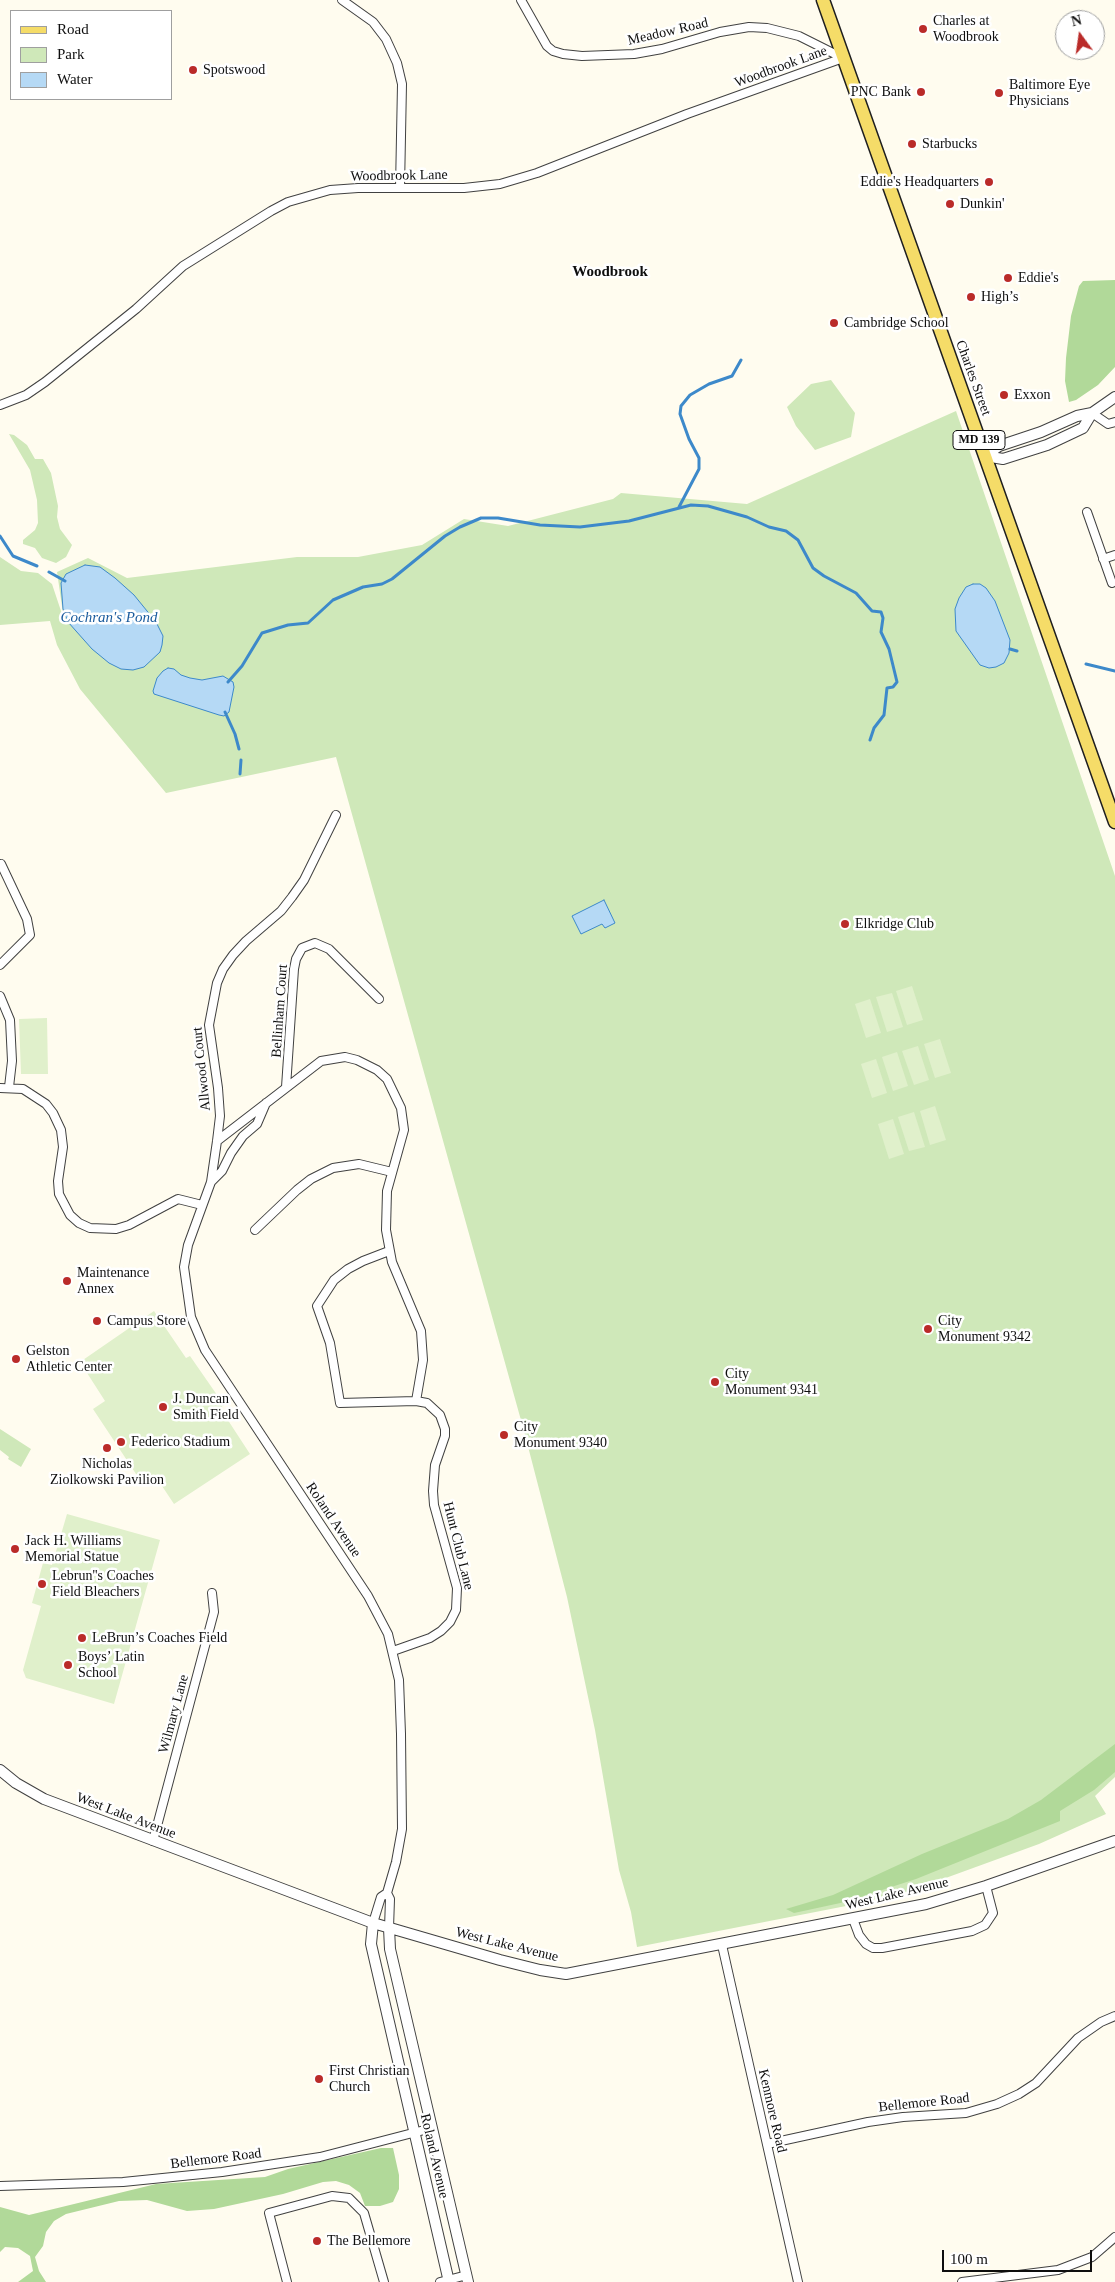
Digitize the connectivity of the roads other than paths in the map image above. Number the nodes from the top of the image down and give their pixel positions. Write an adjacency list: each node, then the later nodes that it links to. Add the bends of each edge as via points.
1 (342, 0): 5 (street, via 373,22 398,63 402,84)
2 (521, 0): 4 (street, Meadow Road, via 547,46 562,54 634,54 749,27 799,36)
3 (823, 0): 4 (main road, Charles Street / MD 139)
4 (844, 58): 5 (street, Woodbrook Lane, via 512,181 464,188); 10 (main road, Charles Street / MD 139)
5 (400, 188): 7 (street, Woodbrook Lane, via 330,190 288,202 270,211 183,266 45,382 26,395)
6 (1115, 397): 8 (street)
7 (0, 405)
8 (1092, 413): 9 (street, via 1108,424); 10 (street, via 999,446)
9 (1115, 422)
10 (985, 456): 16 (main road, Charles Street / MD 139)
11 (1086, 512): 13 (street)
12 (1115, 555): 13 (street)
13 (1103, 559): 14 (street)
14 (1112, 583)
15 (336, 814): 25 (street, Allwood Court, via 304,880 281,911 233,955 217,983 209,1025 220,1116)
16 (1115, 822)
17 (1, 864): 18 (street, via 27,919 30,936)
18 (0, 965)
19 (0, 996): 21 (street, via 10,1020 12,1061)
20 (379, 999): 22 (street, Bellinham Court, via 329,949 315,943 302,948 294,969)
21 (9, 1086): 23 (street); 28 (street, via 34,1095 53,1113 61,1130 63,1148 59,1194 66,1210 79,1223 90,1228 116,1229 178,1199)
22 (286, 1087): 24 (street); 26 (street, via 311,1067 332,1058 357,1060 377,1070 397,1096 404,1120 401,1145)
23 (0, 1088)
24 (266, 1103): 25 (street); 27 (street, via 257,1124 243,1136 222,1171)
25 (217, 1141): 27 (street, Allwood Court)
26 (392, 1172): 29 (street, via 359,1164 332,1168 297,1190); 30 (street, via 385,1211)
27 (210, 1182): 28 (street, Roland Avenue)
28 (202, 1206): 33 (street, Roland Avenue, via 184,1267 188,1303 198,1338 368,1596)
29 (256, 1230)
30 (389, 1251): 31 (street, via 421,1330 422,1360); 31 (street, via 363,1261 334,1280 317,1306 330,1343 340,1403)
31 (416, 1401): 33 (street, Hunt Club Lane, via 427,1403 440,1415 445,1429 444,1442 435,1465 433,1491 434,1506 457,1588 456,1610 441,1631)
32 (212, 1593): 35 (street, Wilmary Lane, via 214,1612)
33 (393, 1651): 38 (street, Roland Avenue, via 401,1705 402,1830)
34 (0, 1770): 35 (street, West Lake Avenue, via 44,1799)
35 (153, 1841): 40 (street, West Lake Avenue)
36 (1115, 1841): 37 (street, West Lake Avenue)
37 (986, 1886): 39 (street, West Lake Avenue, via 926,1904); 39 (street, via 992,1913 985,1926 972,1931 873,1948 859,1935)
38 (388, 1893): 40 (street, Roland Avenue, via 381,1896); 41 (street, Roland Avenue)
39 (853, 1919): 42 (street, West Lake Avenue)
40 (373, 1924): 41 (street, West Lake Avenue); 45 (street, Roland Avenue, via 371,1944)
41 (389, 1928): 42 (street, West Lake Avenue, via 524,1966 566,1974); 44 (street, Roland Avenue, via 390,1949)
42 (722, 1945): 46 (street, Kenmore Road)
43 (1115, 2016): 46 (street, Bellemore Road, via 1078,2038 1036,2083 997,2104 966,2113 868,2122)
44 (432, 2128): 45 (street, Bellemore Road); 49 (street, Roland Avenue)
45 (415, 2133): 47 (street, Bellemore Road, via 304,2161 222,2172 123,2182); 50 (street, Roland Avenue)
46 (767, 2144): 53 (street, Kenmore Road)
47 (0, 2186)
48 (1115, 2237): 54 (street, via 1092,2257 1058,2270)
49 (467, 2279): 50 (street)
50 (446, 2281)
51 (287, 2282): 52 (street, via 269,2212 332,2196 349,2198 364,2213)
52 (384, 2282)
53 (798, 2282)
54 (962, 2282)

